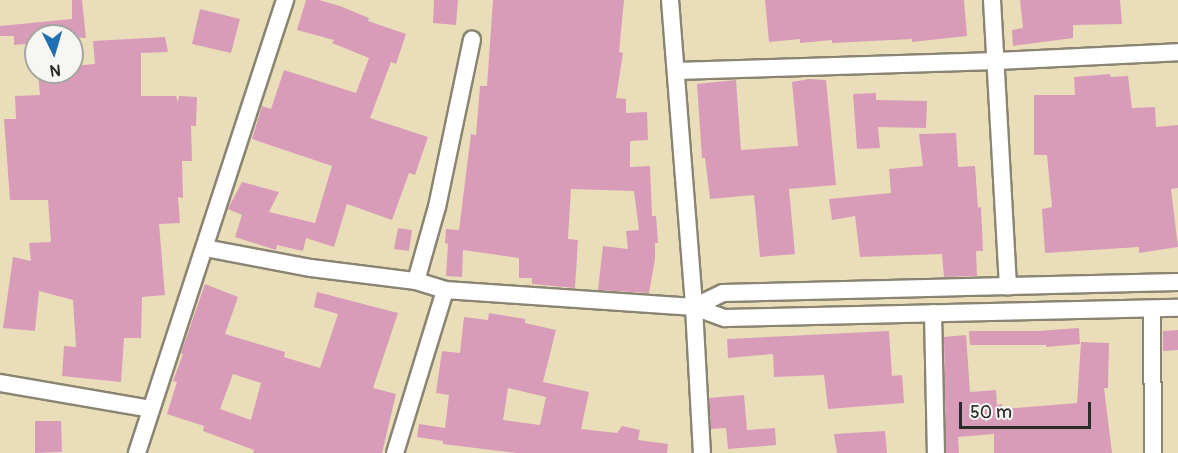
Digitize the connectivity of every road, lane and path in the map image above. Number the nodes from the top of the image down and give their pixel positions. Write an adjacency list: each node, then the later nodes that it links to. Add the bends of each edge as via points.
1 (285, 0): 8 (street)
2 (670, 0): 7 (street)
3 (992, 0): 6 (street)
4 (472, 40): 9 (street, via 437,207)
5 (1178, 52): 6 (street)
6 (997, 61): 7 (street); 11 (street)
7 (676, 71): 13 (street)
8 (204, 248): 9 (street, via 312,268); 18 (street)
9 (416, 281): 12 (street)
10 (1178, 282): 11 (street)
11 (1008, 287): 13 (street, via 723,293)
12 (445, 290): 13 (street); 20 (street)
13 (694, 307): 16 (street, via 725,318); 21 (street)
14 (1178, 308): 15 (street)
15 (1152, 310): 16 (street); 23 (street)
16 (933, 313): 22 (street)
17 (0, 383): 18 (street)
18 (150, 409): 19 (street)
19 (137, 453)
20 (395, 453)
21 (702, 453)
22 (936, 453)
23 (1154, 453)

